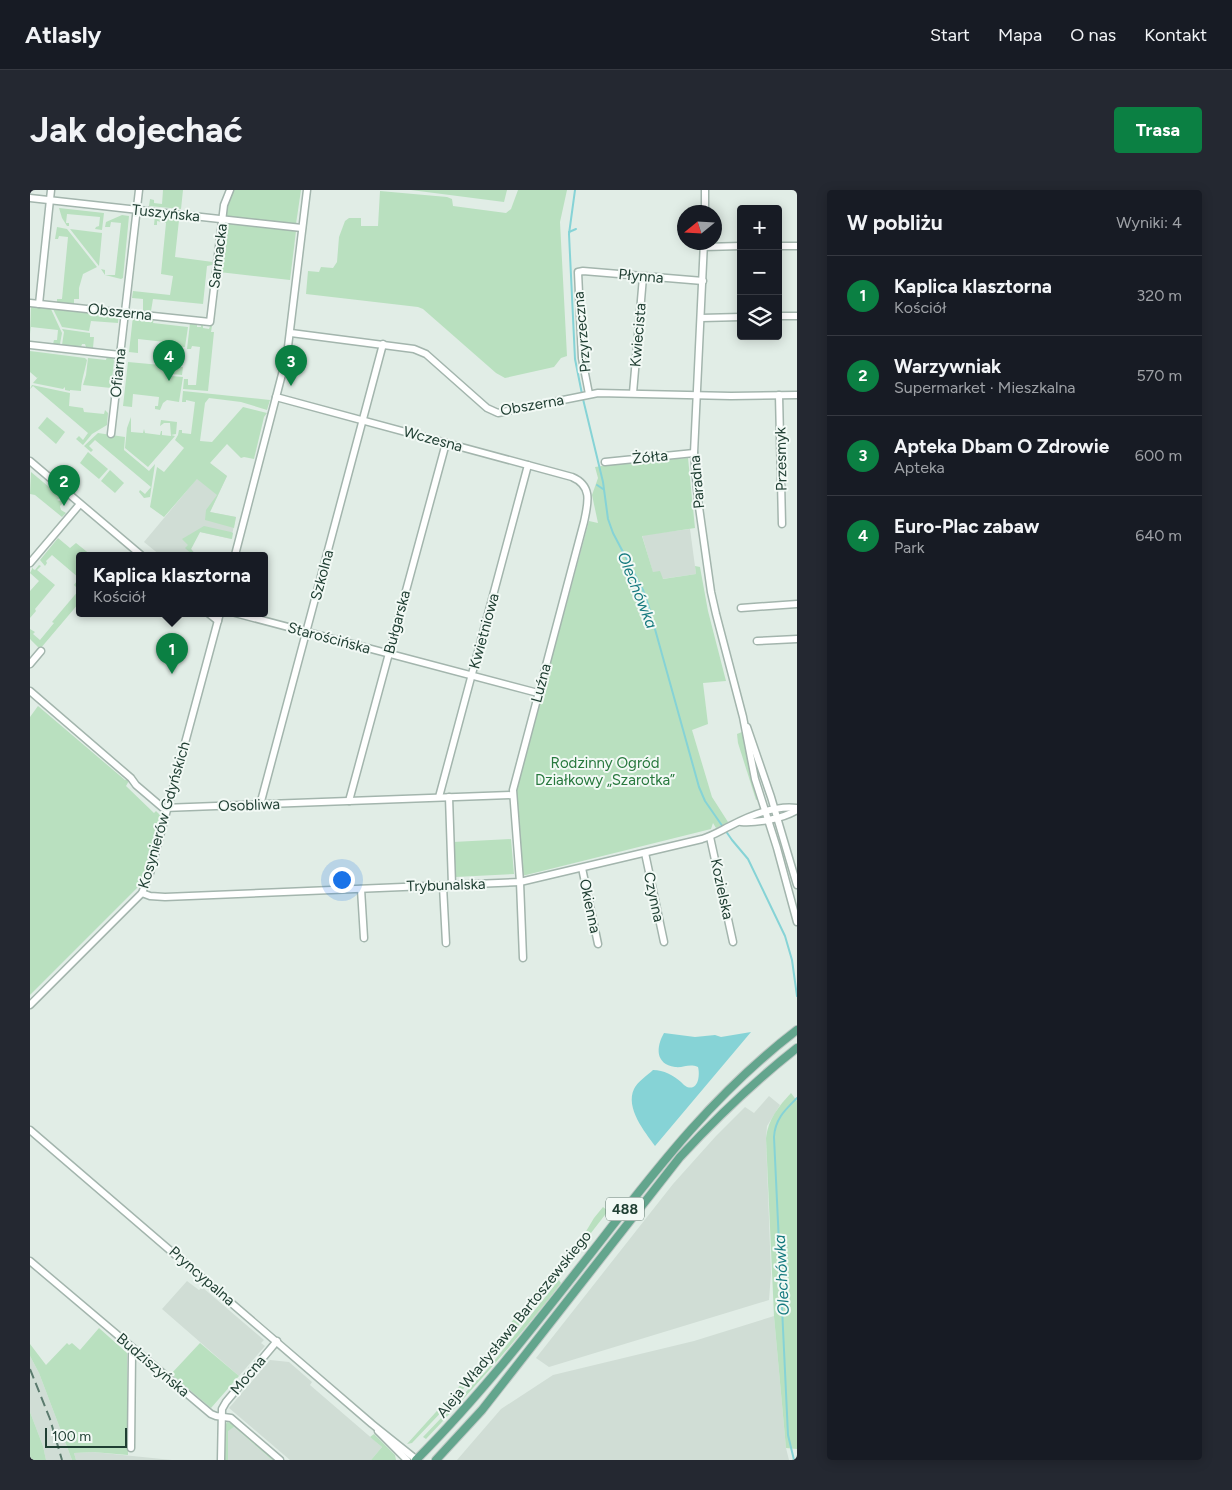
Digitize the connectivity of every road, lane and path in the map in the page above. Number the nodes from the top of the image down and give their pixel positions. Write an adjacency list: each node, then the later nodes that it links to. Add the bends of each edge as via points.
1 (51, 190): 7 (street)
2 (139, 190): 9 (street, Ofiarna)
3 (230, 190): 10 (street, Sarmacka, via 225,200)
4 (307, 190): 11 (street)
5 (705, 190): 8 (street)
6 (30, 198): 7 (street, Tuszyńska)
7 (50, 200): 9 (street, Tuszyńska); 21 (street)
8 (704, 205)
9 (137, 210): 10 (street, Tuszyńska); 22 (street, Ofiarna)
10 (223, 220): 11 (street, Tuszyńska); 27 (street, Sarmacka)
11 (302, 228): 28 (street)
12 (722, 245): 13 (street)
13 (737, 246)
14 (782, 246): 15 (street)
15 (797, 246)
16 (704, 250): 19 (street, Paradna)
17 (579, 271): 18 (street, Płynna); 33 (street, Przyrzeczna, via 582,358)
18 (643, 277): 19 (street, Płynna); 32 (street, Kwiecista)
19 (703, 281): 26 (street, Paradna)
20 (30, 303): 21 (street, Obszerna)
21 (38, 304): 22 (street, Obszerna)
22 (124, 312): 27 (street, Obszerna); 31 (street, Ofiarna)
23 (782, 316): 24 (street)
24 (797, 316)
25 (737, 317): 26 (street)
26 (701, 318): 34 (street, Paradna)
27 (210, 322)
28 (291, 333): 29 (street, Obszerna); 37 (street)
29 (383, 344): 33 (street, Obszerna, via 426,354 494,412); 38 (street, Szkolna)
30 (30, 345): 31 (street)
31 (120, 355): 39 (street, Ofiarna)
32 (633, 393): 33 (street, Obszerna); 34 (street, Obszerna)
33 (588, 394)
34 (696, 395): 35 (street, Obszerna); 41 (street, Paradna)
35 (779, 395): 36 (street, Obszerna); 47 (street, Przesmyk)
36 (797, 395)
37 (276, 397): 38 (street, Wczesna); 49 (street)
38 (363, 420): 40 (street, Wczesna); 57 (street, Szkolna)
39 (111, 434)
40 (446, 443): 44 (street, Wczesna); 61 (street, Bułgarska)
41 (694, 453): 42 (street, Żółta); 66 (street, Paradna, via 711,592)
42 (605, 462)
43 (31, 464): 46 (street)
44 (528, 465): 45 (street, Wczesna, via 572,477); 63 (street, Kwietniowa)
45 (586, 487): 65 (street, Luźna, via 589,497 584,522)
46 (80, 504): 48 (street); 50 (street)
47 (782, 524)
48 (136, 552)
49 (236, 552)
50 (30, 563)
51 (797, 604): 52 (street)
52 (741, 608)
53 (214, 617): 56 (street)
54 (219, 617): 56 (street, Kosynierów Gdyńskich)
55 (251, 617): 57 (street, Starościńska)
56 (218, 620): 72 (street, Kosynierów Gdyńskich)
57 (306, 632): 61 (street, Starościńska); 71 (street, Szkolna)
58 (797, 639): 59 (street)
59 (757, 641)
60 (41, 650): 62 (street)
61 (389, 654): 63 (street, Starościńska); 70 (street, Bułgarska)
62 (30, 664)
63 (472, 676): 65 (street, Starościńska); 68 (street, Kwietniowa)
64 (30, 692): 72 (street, via 131,778 161,808)
65 (538, 693): 67 (street, Luźna)
66 (743, 717): 74 (street, Paradna); 75 (street, Paradna)
67 (512, 795): 69 (street, Osobliwa); 81 (street, Luźna)
68 (439, 797): 69 (street, Osobliwa); 70 (street, Osobliwa)
69 (449, 797): 82 (street)
70 (349, 801): 71 (street, Osobliwa)
71 (260, 805): 72 (street, Osobliwa)
72 (168, 809): 86 (street, Kosynierów Gdyńskich)
73 (797, 809): 75 (street)
74 (766, 812): 75 (street, Trybunalska); 76 (street, Paradna); 77 (street, Trybunalska)
75 (776, 814): 76 (street, Trybunalska); 83 (street, Paradna)
76 (768, 819): 77 (street, Trybunalska); 87 (street, Paradna)
77 (741, 822): 78 (street, Trybunalska)
78 (710, 837): 79 (street, Trybunalska); 90 (street, Kozielska)
79 (645, 852): 80 (street, Trybunalska); 89 (street, Czynna)
80 (582, 868): 81 (street, Trybunalska); 92 (street, Okienna)
81 (520, 882): 82 (street, Trybunalska); 93 (street, Luźna)
82 (452, 885): 84 (street, Trybunalska)
83 (797, 885)
84 (443, 886): 85 (street, Trybunalska); 91 (street)
85 (361, 889): 86 (street, Trybunalska, via 165,897); 88 (street)
86 (142, 893): 94 (street, Kosynierów Gdyńskich)
87 (797, 922)
88 (364, 938)
89 (664, 942)
90 (733, 942)
91 (446, 943)
92 (598, 944)
93 (523, 958)
94 (30, 1005)
95 (797, 1030): 107 (main road, Aleja Władysława Bartoszewskiego / 488, via 743,1075 672,1150 533,1327)
96 (797, 1048): 108 (main road, Aleja Władysława Bartoszewskiego / 488, via 756,1082 680,1157 482,1410)
97 (30, 1130): 99 (street, Pryncypalna)
98 (30, 1261): 100 (street, Budziszyńska)
99 (277, 1341): 101 (street, Mocna, via 226,1402); 102 (street, Pryncypalna)
100 (134, 1351): 101 (street, Budziszyńska, via 211,1414); 103 (street)
101 (222, 1413): 104 (street); 105 (street, Budziszyńska)
102 (372, 1424): 106 (street, Pryncypalna); 107 (street, Pryncypalna)
103 (131, 1448)
104 (221, 1460)
105 (280, 1460)
106 (407, 1460)
107 (417, 1460)
108 (436, 1460)

